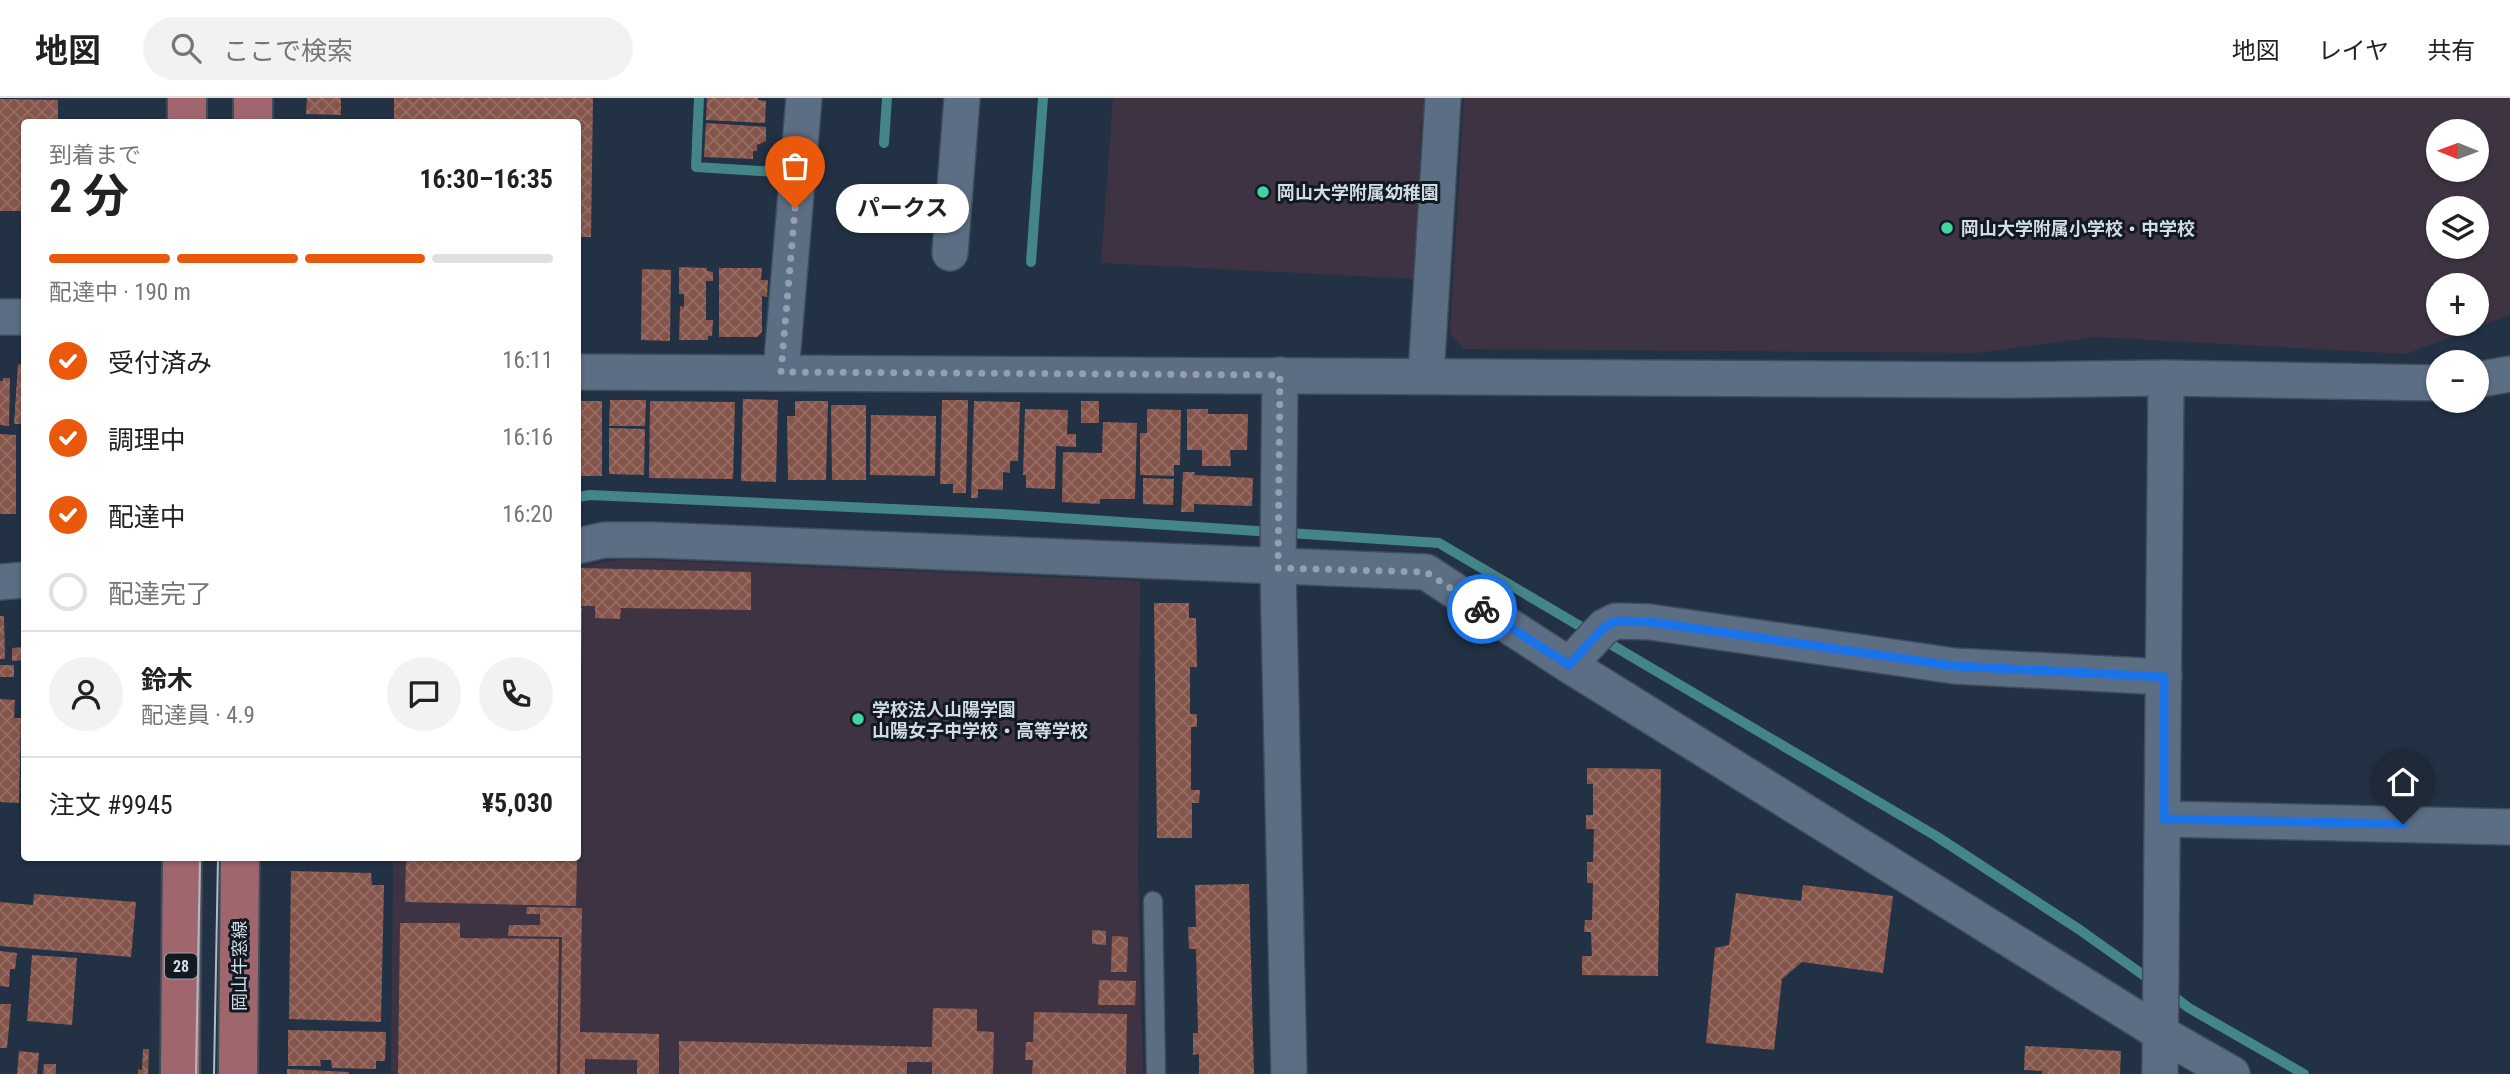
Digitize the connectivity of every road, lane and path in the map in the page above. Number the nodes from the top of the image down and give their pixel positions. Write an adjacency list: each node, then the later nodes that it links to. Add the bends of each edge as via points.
1 (187, 98): 6 (main road)
2 (253, 98): 7 (main road)
3 (804, 98): 12 (street)
4 (962, 98): 8 (street)
5 (1443, 98): 15 (street)
6 (187, 119)
7 (253, 119)
8 (950, 253)
9 (0, 317): 10 (street)
10 (21, 317)
11 (581, 372): 12 (street)
12 (781, 372): 14 (street)
13 (2510, 374): 17 (street)
14 (1280, 375): 15 (street); 20 (street)
15 (1426, 375): 16 (street)
16 (2166, 378): 18 (street); 24 (street)
17 (2489, 378)
18 (2426, 383)
19 (581, 545): 20 (street, via 604,540 653,540)
20 (1278, 560): 23 (street, via 1426,572); 34 (street)
21 (21, 580): 22 (street)
22 (0, 582)
23 (1587, 646): 24 (street, via 1616,621 1650,622 1954,666); 30 (street)
24 (2164, 677): 25 (street)
25 (2164, 819): 26 (street); 30 (street)
26 (2510, 827)
27 (182, 861): 31 (main road, 28)
28 (240, 861): 32 (main road, 岡山牛窓線)
29 (1153, 901): 33 (lane)
30 (2162, 1021): 35 (street); 36 (street)
31 (180, 1074)
32 (238, 1074)
33 (1156, 1074)
34 (1289, 1074)
35 (2160, 1074)
36 (2232, 1074)

